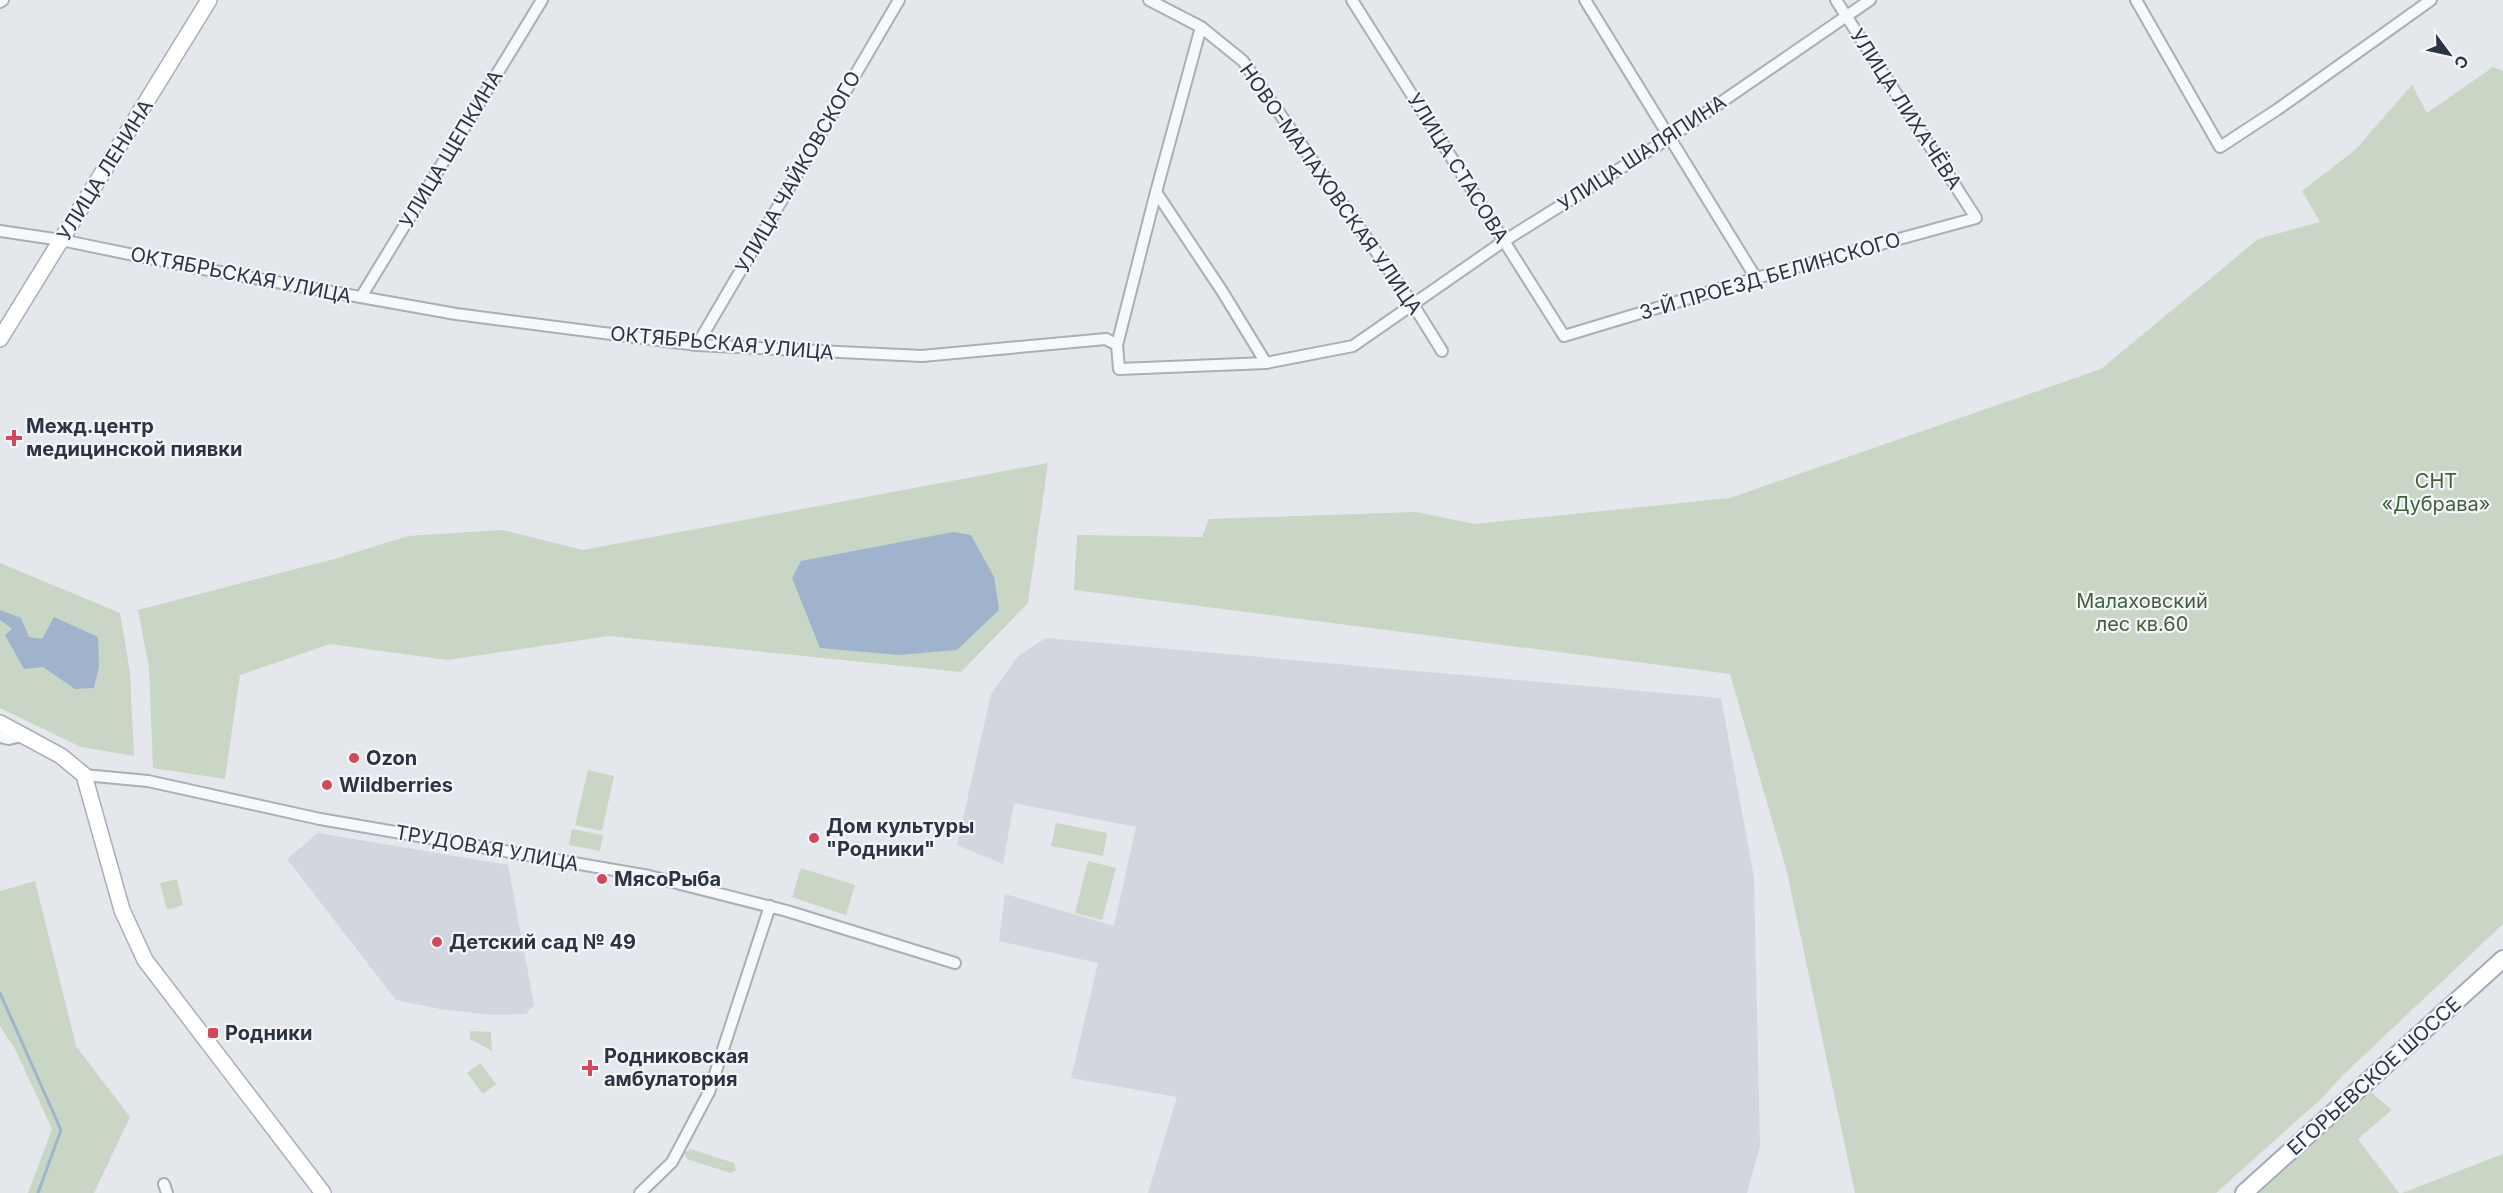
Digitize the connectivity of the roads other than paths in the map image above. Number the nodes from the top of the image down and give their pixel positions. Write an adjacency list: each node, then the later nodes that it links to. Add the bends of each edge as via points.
1 (209, 0): 17 (main road, УЛИЦА ЛЕНИНА)
2 (542, 0): 20 (street, УЛИЦА ЩЕПКИНА)
3 (898, 0): 24 (street, УЛИЦА ЧАЙКОВСКОГО)
4 (1149, 0): 12 (street, НОВО-МАЛАХОВСКАЯ УЛИЦА)
5 (1352, 0): 18 (street, УЛИЦА СТАСОВА)
6 (1585, 0): 13 (street)
7 (1836, 0): 11 (street, УЛИЦА ЛИХАЧЁВА)
8 (1870, 0): 11 (street, УЛИЦА ШАЛЯПИНА)
9 (2136, 0): 10 (street, via 2220,147)
10 (2431, 0)
11 (1846, 15): 13 (street, УЛИЦА ШАЛЯПИНА); 15 (street, УЛИЦА ЛИХАЧЁВА)
12 (1202, 27): 14 (street); 21 (street, НОВО-МАЛАХОВСКАЯ УЛИЦА, via 1243,61)
13 (1669, 138): 18 (street, УЛИЦА ШАЛЯПИНА); 19 (street)
14 (1156, 192): 25 (street); 27 (street)
15 (1976, 218): 19 (street, 3-Й ПРОЕЗД БЕЛИНСКОГО)
16 (0, 231): 17 (street, ОКТЯБРЬСКАЯ УЛИЦА)
17 (61, 240): 20 (street, ОКТЯБРЬСКАЯ УЛИЦА); 23 (main road, УЛИЦА ЛЕНИНА)
18 (1504, 241): 21 (street, УЛИЦА ШАЛЯПИНА); 22 (street, УЛИЦА СТАСОВА)
19 (1756, 278): 22 (street, 3-Й ПРОЕЗД БЕЛИНСКОГО)
20 (361, 297): 24 (street, ОКТЯБРЬСКАЯ УЛИЦА, via 456,314)
21 (1414, 306): 26 (street, НОВО-МАЛАХОВСКАЯ УЛИЦА); 27 (street, via 1353,346)
22 (1564, 336)
23 (0, 339)
24 (697, 345): 25 (street, ОКТЯБРЬСКАЯ УЛИЦА, via 922,356 1106,339)
25 (1117, 345): 27 (street, via 1119,369)
26 (1442, 351)
27 (1266, 363)
28 (0, 723): 29 (main road)
29 (25, 735): 30 (street); 31 (main road)
30 (0, 737)
31 (84, 775): 32 (street, ТРУДОВАЯ УЛИЦА, via 148,781 320,819 649,876); 35 (main road, via 122,910 145,960)
32 (770, 906): 34 (street, ТРУДОВАЯ УЛИЦА); 36 (street, via 709,1092 672,1162)
33 (2503, 959): 37 (main road, ЕГОРЬЕВСКОЕ ШОССЕ)
34 (955, 963)
35 (323, 1193)
36 (640, 1193)
37 (2244, 1193)

